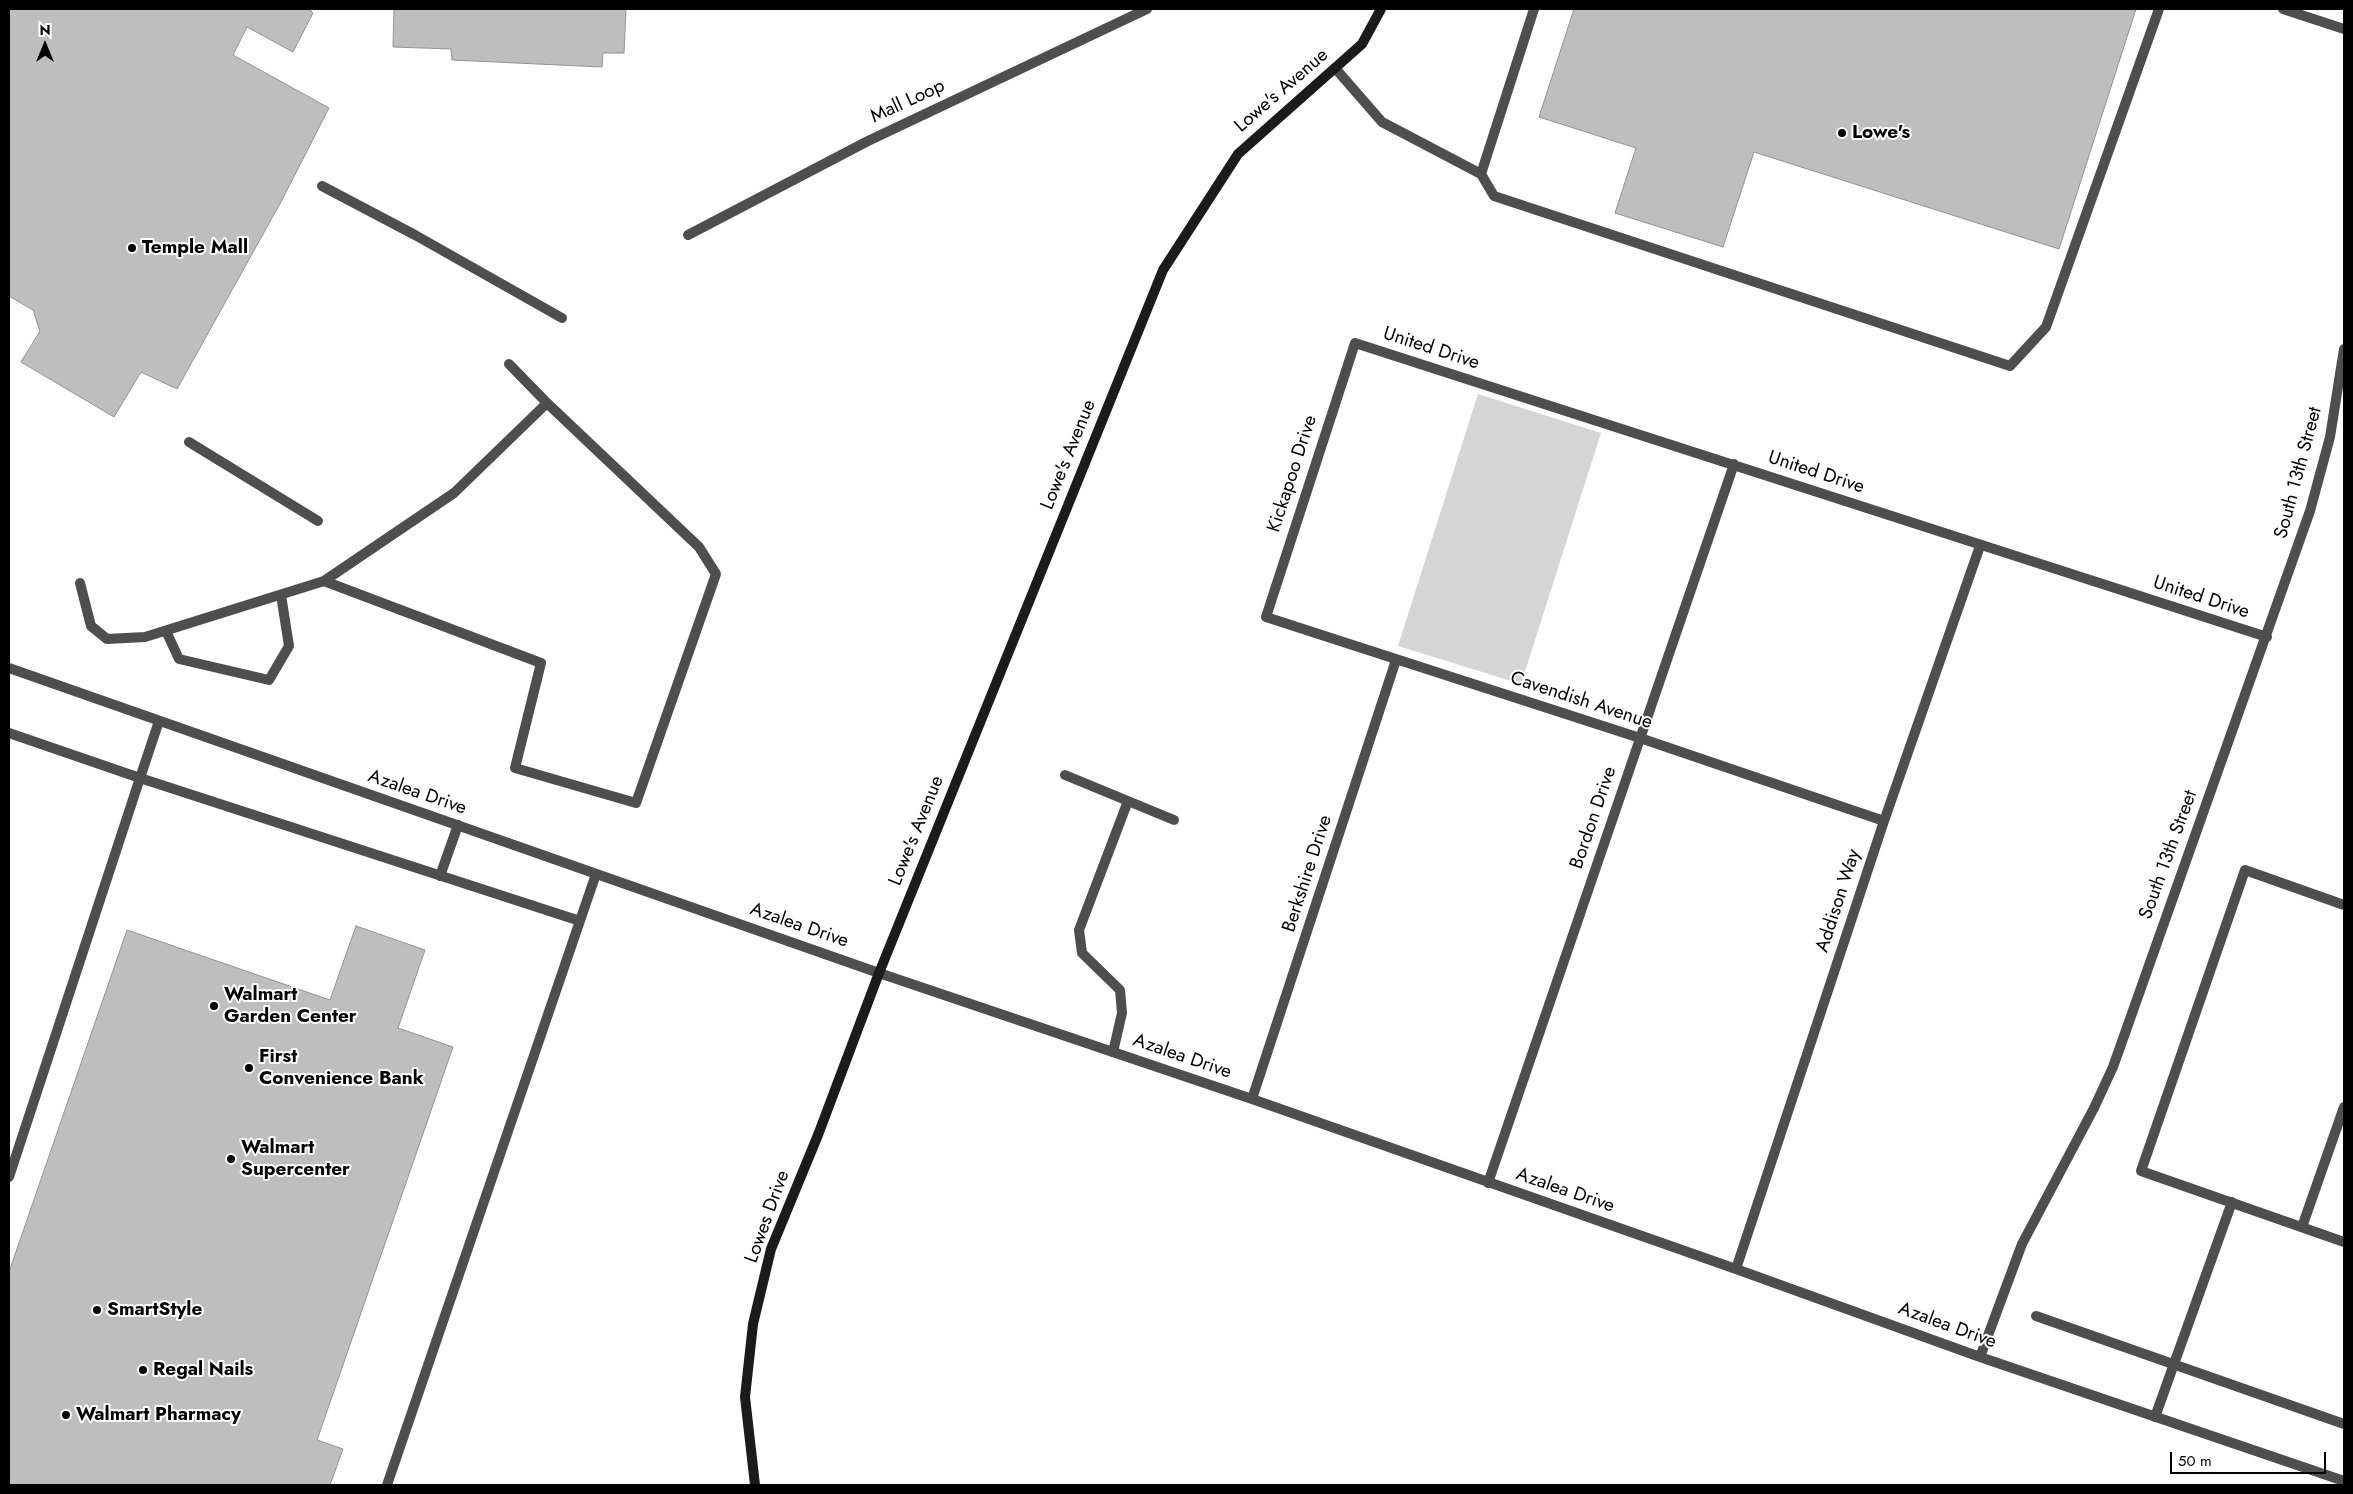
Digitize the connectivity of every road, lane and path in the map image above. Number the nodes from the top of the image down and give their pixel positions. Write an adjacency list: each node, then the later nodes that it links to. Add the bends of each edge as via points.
1 (1147, 9): 10 (street, Mall Loop, via 868,141)
2 (1381, 9): 7 (street, Lowe's Avenue, via 1362,44)
3 (1534, 9): 8 (street)
4 (2159, 9): 8 (street, via 2046,327 2010,366 1494,196)
5 (2283, 9): 6 (street)
6 (2344, 29)
7 (1335, 68): 8 (street, via 1382,122); 42 (street, Lowe's Avenue, via 1238,154 1163,270)
8 (1481, 174)
9 (322, 186): 11 (street)
10 (688, 235)
11 (562, 318)
12 (1355, 343): 18 (street, United Drive); 24 (street, Kickapoo Drive)
13 (2344, 348): 15 (street, South 13th Street)
14 (509, 364): 16 (street)
15 (2342, 382): 26 (street, South 13th Street, via 2310,511)
16 (547, 404): 21 (street, via 454,493); 21 (street, via 699,547 716,574 636,803 515,768 541,664)
17 (189, 442): 19 (street)
18 (1734, 464): 20 (street, United Drive); 31 (street, Bordon Drive)
19 (318, 521)
20 (1980, 546): 26 (street, United Drive); 36 (street, Addison Way)
21 (324, 581): 23 (street)
22 (80, 583): 25 (street, via 91,626 107,640 145,637)
23 (281, 595): 25 (street); 25 (street, via 289,646 269,680 179,659)
24 (1266, 616): 27 (street, Cavendish Avenue)
25 (166, 631)
26 (2267, 637): 53 (street, South 13th Street, via 2113,1067 2022,1244)
27 (1396, 660): 31 (street, Cavendish Avenue); 44 (street, Berkshire Drive)
28 (9, 668): 29 (street, Azalea Drive)
29 (159, 721): 33 (street); 37 (street, Azalea Drive)
30 (9, 733): 33 (street)
31 (1640, 738): 36 (street, Cavendish Avenue); 47 (street, Bordon Drive)
32 (1065, 775): 34 (street)
33 (140, 778): 39 (street); 46 (street)
34 (1128, 802): 35 (street); 43 (street, via 1079,930 1082,953 1120,990 1122,1014)
35 (1174, 820)
36 (1884, 821): 51 (street, Addison Way)
37 (458, 826): 38 (street, Azalea Drive); 39 (street)
38 (596, 874): 41 (street); 42 (street, Azalea Drive)
39 (440, 876): 41 (street)
40 (2344, 905): 48 (street, via 2245,870 2141,1171)
41 (580, 921): 58 (street)
42 (879, 973): 43 (street, Azalea Drive); 59 (street, Lowes Drive, via 771,1249 755,1314 745,1397)
43 (1113, 1052): 44 (street, Azalea Drive)
44 (1252, 1099): 47 (street, Azalea Drive)
45 (2344, 1107): 49 (street)
46 (9, 1177)
47 (1488, 1184): 51 (street, Azalea Drive)
48 (2232, 1202): 49 (street); 54 (street)
49 (2302, 1227): 50 (street)
50 (2344, 1242)
51 (1736, 1269): 53 (street, Azalea Drive)
52 (2036, 1316): 54 (street)
53 (1980, 1357): 55 (street, Azalea Drive)
54 (2174, 1364): 55 (street); 56 (street)
55 (2155, 1417): 57 (street, Azalea Drive)
56 (2344, 1424)
57 (2344, 1481)
58 (386, 1485)
59 (756, 1485)

